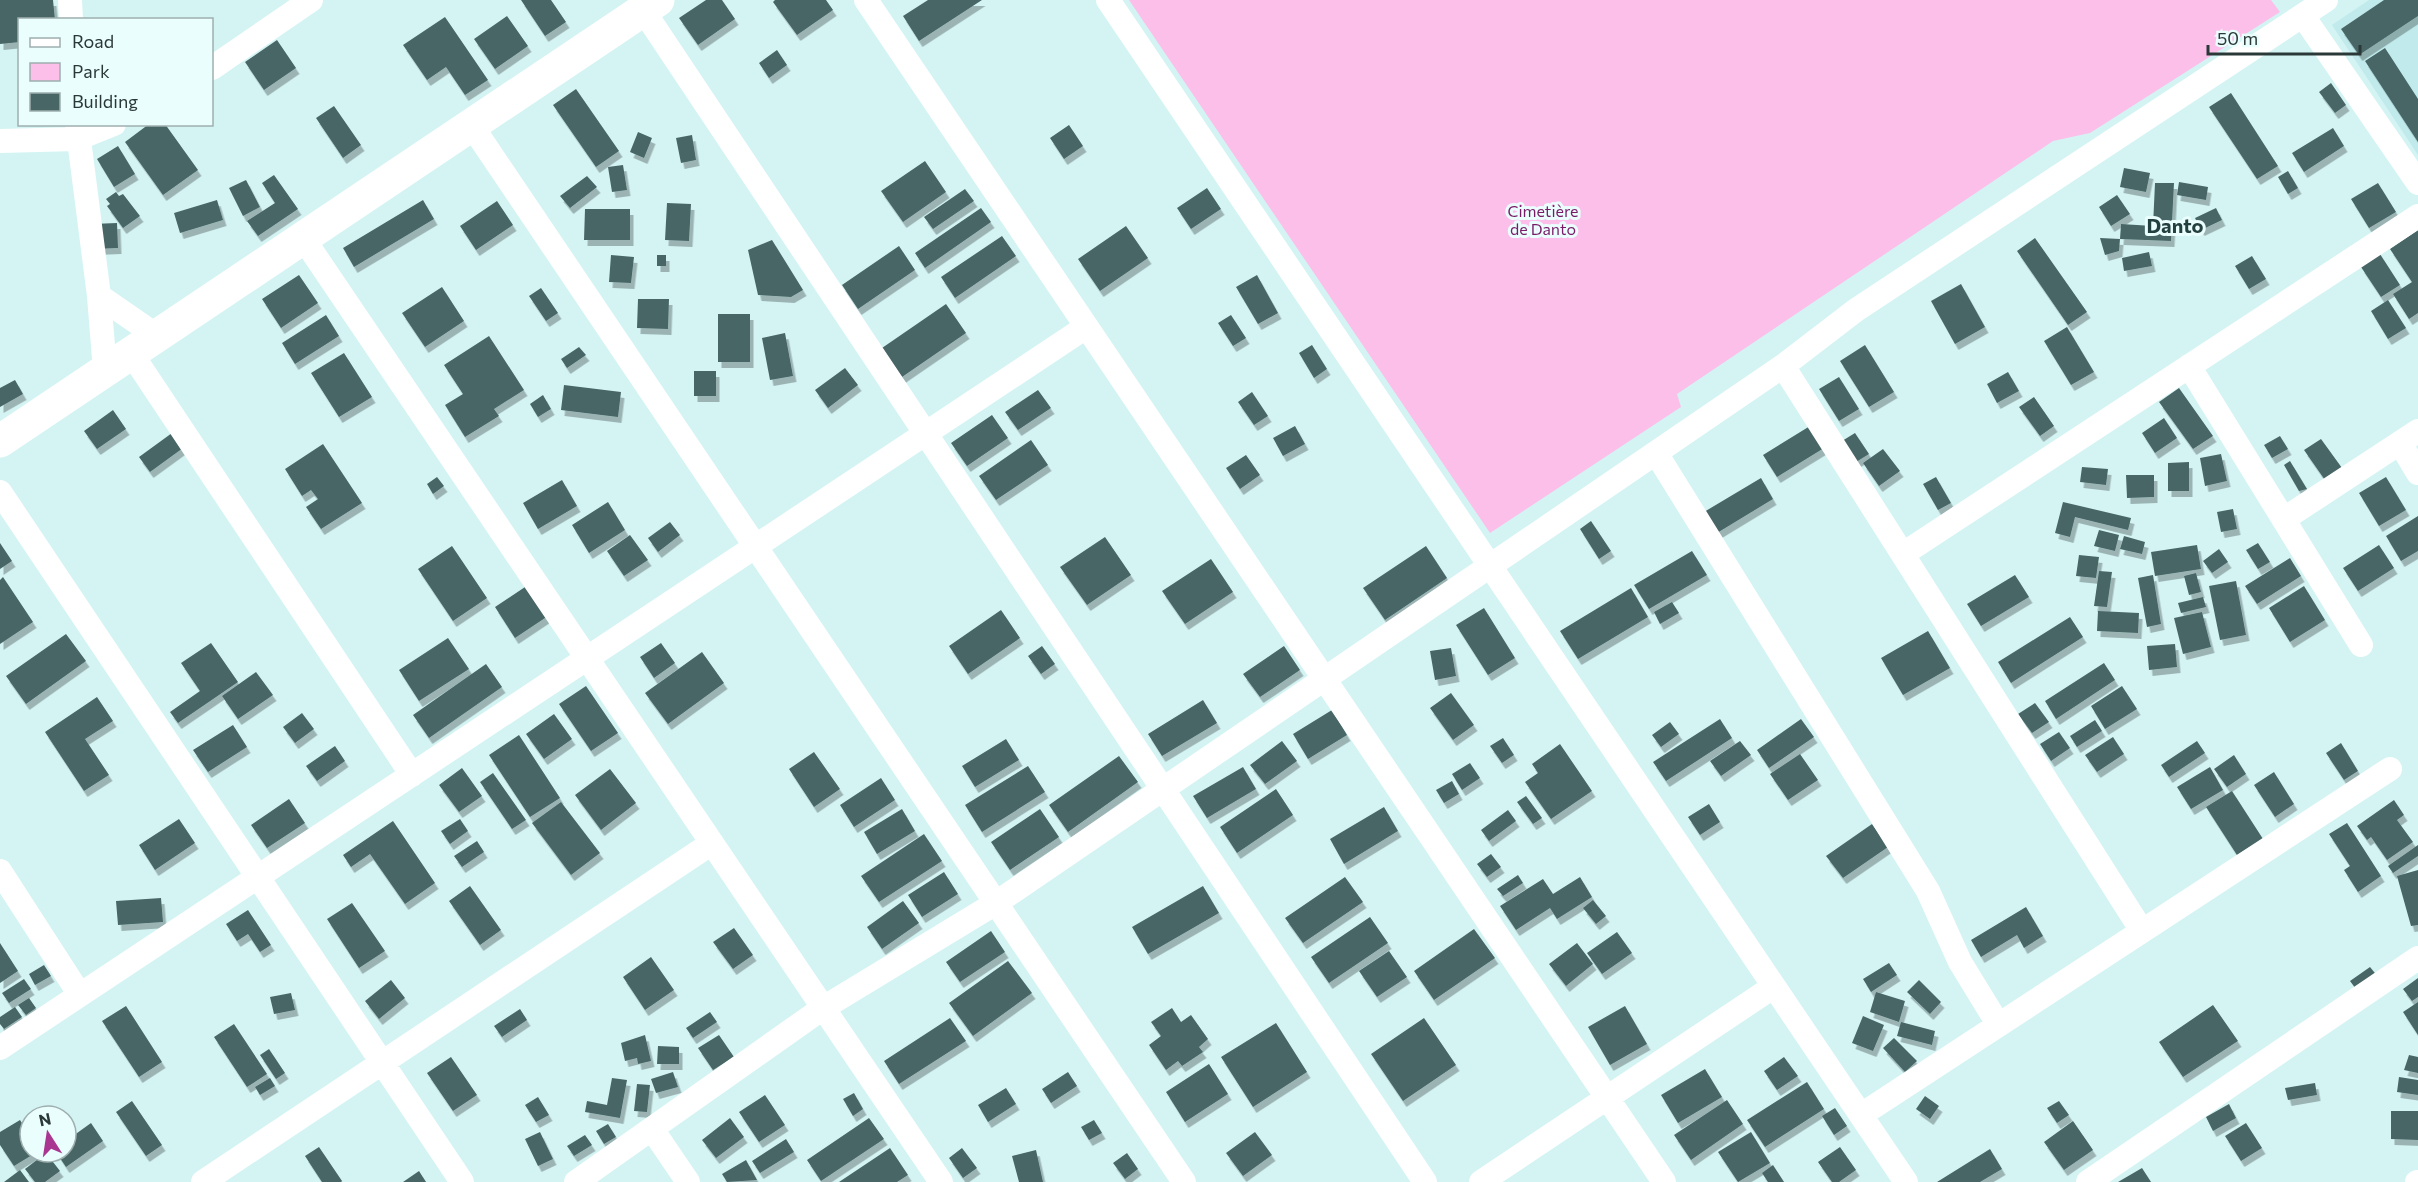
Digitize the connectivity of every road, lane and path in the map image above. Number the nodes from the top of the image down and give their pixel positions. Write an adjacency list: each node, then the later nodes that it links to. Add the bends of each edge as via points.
1 (70, 0): 8 (street)
2 (311, 0): 9 (street)
3 (866, 0): 18 (street)
4 (1108, 0): 32 (street)
5 (2326, 0): 7 (street)
6 (650, 5): 11 (street); 23 (street)
7 (2302, 16): 14 (street); 20 (street, via 1856,310)
8 (71, 18)
9 (213, 67)
10 (105, 126): 12 (street)
11 (472, 126): 16 (street); 30 (street)
12 (77, 132): 13 (street); 17 (street)
13 (0, 141)
14 (2418, 183)
15 (2418, 216): 21 (street)
16 (303, 238): 19 (street); 34 (street)
17 (99, 296): 19 (street); 22 (street)
18 (1086, 327): 23 (street); 35 (street)
19 (144, 344): 22 (street); 37 (street)
20 (1784, 366): 26 (street); 31 (street)
21 (2189, 366): 29 (street); 31 (street)
22 (105, 371): 25 (street)
23 (925, 434): 30 (street); 38 (street)
24 (2409, 437): 27 (street); 29 (street)
25 (0, 441)
26 (1656, 453): 32 (street); 48 (street, via 1928,891 1960,962)
27 (2418, 473)
28 (0, 492): 41 (street)
29 (2284, 519): 33 (street)
30 (756, 547): 34 (street); 42 (street)
31 (1903, 554): 43 (street)
32 (1490, 565): 35 (street); 45 (street)
33 (2361, 645)
34 (587, 658): 37 (street); 39 (street)
35 (1324, 678): 38 (street); 51 (street)
36 (2390, 769): 43 (street)
37 (412, 775): 41 (street)
38 (1162, 789): 42 (street); 60 (street)
39 (712, 843): 47 (street); 50 (street)
40 (0, 871): 46 (street)
41 (258, 877): 46 (street); 50 (street)
42 (996, 903): 47 (street); 59 (street)
43 (2142, 931): 48 (street)
44 (2418, 958): 64 (street)
45 (1773, 987): 51 (street); 52 (street)
46 (80, 995): 49 (street)
47 (823, 1008): 53 (street); 58 (street)
48 (1998, 1024): 52 (street)
49 (0, 1048)
50 (382, 1063): 54 (street); 55 (street)
51 (1607, 1098): 61 (street); 62 (street)
52 (1861, 1114): 63 (street)
53 (652, 1129): 56 (street); 57 (street)
54 (203, 1182)
55 (462, 1182)
56 (576, 1182)
57 (688, 1182)
58 (941, 1182)
59 (1184, 1182)
60 (1425, 1182)
61 (1481, 1182)
62 (1664, 1182)
63 (1906, 1182)
64 (2088, 1182)

